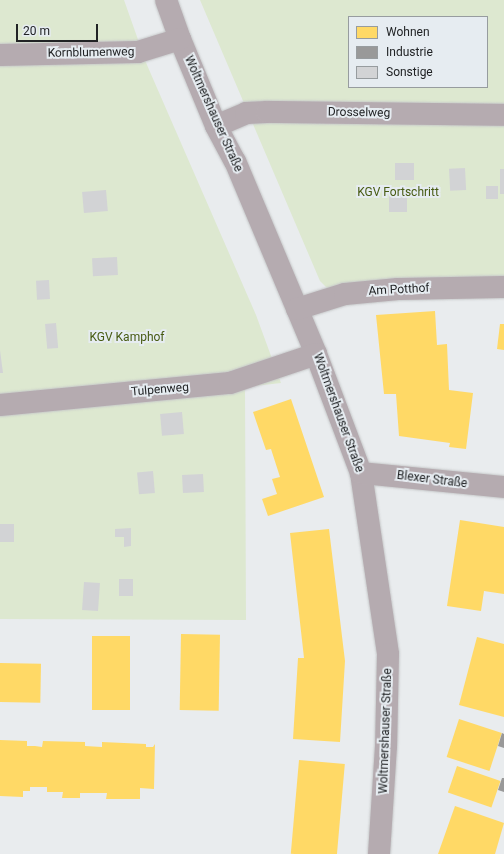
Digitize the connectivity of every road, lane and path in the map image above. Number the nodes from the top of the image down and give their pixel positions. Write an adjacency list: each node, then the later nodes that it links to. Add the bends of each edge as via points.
1 (166, 0): 2 (street, Woltmershauser Straße)
2 (180, 40): 3 (street, Kornblumenweg, via 138,52); 5 (street, Woltmershauser Straße)
3 (0, 55)
4 (504, 115): 5 (street, Drosselweg, via 268,112 246,113)
5 (216, 126): 7 (street, Woltmershauser Straße, via 235,161)
6 (504, 287): 7 (street, Am Potthof, via 398,289 345,294)
7 (297, 309): 8 (street, Woltmershauser Straße)
8 (316, 354): 9 (street, Tulpenweg, via 230,383); 10 (street, Woltmershauser Straße)
9 (0, 405)
10 (361, 473): 11 (street, Blexer Straße); 12 (street, Woltmershauser Straße, via 388,654 386,746)
11 (504, 487)
12 (379, 854)

